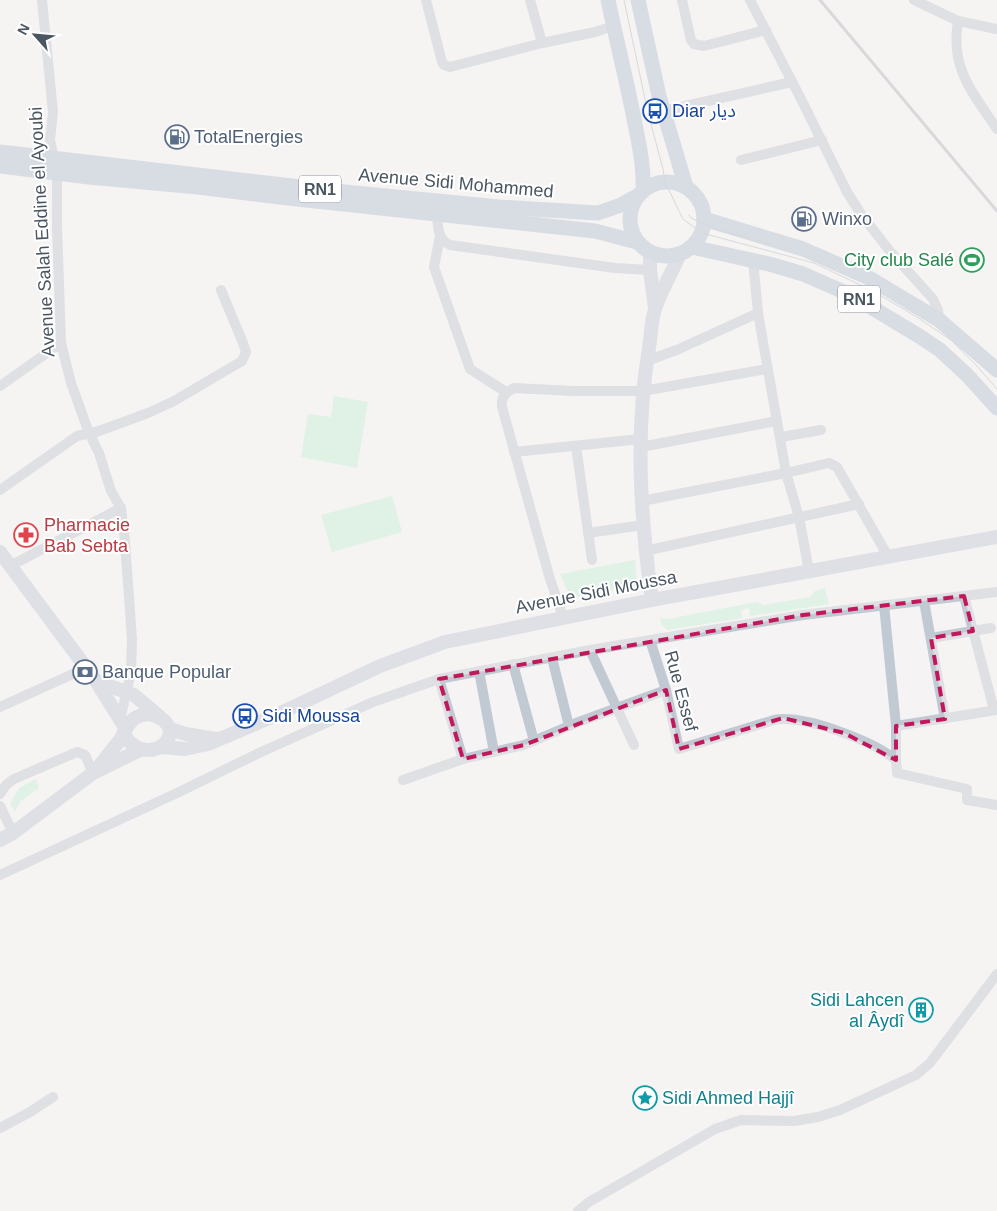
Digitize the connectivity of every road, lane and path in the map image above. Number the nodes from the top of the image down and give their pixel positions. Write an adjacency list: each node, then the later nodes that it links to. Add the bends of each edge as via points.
1 (42, 0): 21 (street, Avenue Salah Eddine el Ayoubi, via 53,112 50,140)
2 (426, 0): 13 (street, via 442,62 446,66)
3 (530, 0): 13 (street)
4 (608, 0): 10 (main road)
5 (638, 0): 15 (main road)
6 (682, 0): 12 (street, via 691,40 697,46)
7 (750, 0): 12 (street)
8 (914, 0): 9 (street)
9 (958, 20): 11 (street); 16 (street, via 955,46 958,63 966,84)
10 (613, 26): 13 (street); 23 (main road, via 644,173)
11 (997, 29)
12 (766, 30): 14 (street)
13 (542, 43)
14 (792, 82): 15 (street); 17 (street)
15 (663, 111): 22 (main road)
16 (997, 129)
17 (822, 140): 19 (street); 35 (street, via 861,214 933,299)
18 (0, 152): 21 (main road, Avenue Sidi Mohammed / RN1)
19 (741, 160)
20 (0, 166): 21 (main road, Avenue Sidi Mohammed / RN1)
21 (56, 166): 23 (main road, Avenue Sidi Mohammed / RN1, via 415,200 598,213); 24 (main road, Avenue Sidi Mohammed / RN1); 36 (street, Avenue Salah Eddine el Ayoubi)
22 (686, 187): 23 (main road, RN1, via 665,182 654,184); 25 (main road, via 701,205)
23 (640, 193): 27 (main road, via 629,217 630,229)
24 (437, 213): 26 (street, Avenue Sidi Mohammed); 27 (main road, Avenue Sidi Mohammed / RN1, via 595,231)
25 (704, 219): 28 (main road, via 702,233); 35 (main road, RN1, via 820,255 894,292)
26 (440, 236): 31 (street, via 444,242 456,247); 42 (street, Avenue Sidi Mohammed, via 434,267 470,369)
27 (637, 242): 29 (main road, RN1)
28 (686, 251): 29 (main road, RN1, via 670,256); 30 (main road, RN1); 33 (street)
29 (650, 253): 31 (street)
30 (753, 260): 34 (street); 43 (main road, RN1, via 829,284 879,311 940,350)
31 (650, 270): 33 (street)
32 (221, 290): 46 (street, via 246,352 242,361 174,401)
33 (655, 308): 37 (street)
34 (758, 313): 37 (street); 38 (street)
35 (940, 320): 39 (main road, RN1)
36 (61, 343): 40 (street); 46 (street, Avenue Salah Eddine el Ayoubi, via 65,365)
37 (647, 361): 41 (street)
38 (767, 369): 41 (street); 44 (street)
39 (997, 370)
40 (0, 386)
41 (643, 391): 42 (street, via 514,388); 48 (street)
42 (506, 392): 50 (street, via 502,407)
43 (997, 408)
44 (777, 421): 47 (street); 48 (street)
45 (821, 430): 47 (street)
46 (89, 433): 52 (street, via 78,436); 55 (street, Avenue Salah Eddine el Ayoubi, via 111,491)
47 (780, 436): 51 (street)
48 (641, 443): 49 (street); 53 (street)
49 (576, 446): 50 (street); 58 (street)
50 (514, 452): 71 (street)
51 (786, 473): 53 (street); 54 (street, via 819,464 833,464); 56 (street)
52 (0, 490)
53 (642, 501): 57 (street)
54 (860, 504): 56 (street); 62 (street)
55 (121, 508): 64 (street); 84 (street, Avenue Salah Eddine el Ayoubi, via 132,639)
56 (799, 517): 60 (street); 65 (street)
57 (643, 525): 58 (street); 60 (street)
58 (588, 533): 63 (street)
59 (997, 537): 62 (street, Avenue Sidi Moussa)
60 (645, 551): 68 (street)
61 (0, 552): 64 (street)
62 (888, 558): 65 (street, Avenue Sidi Moussa)
63 (592, 560)
64 (10, 566): 79 (street)
65 (809, 572): 68 (street, Avenue Sidi Moussa)
66 (997, 592): 67 (street)
67 (964, 596): 69 (street); 73 (street)
68 (652, 600): 71 (street, Avenue Sidi Moussa)
69 (924, 601): 70 (street); 74 (street)
70 (884, 605): 75 (street); 91 (street)
71 (563, 617): 93 (street, Avenue Sidi Moussa, via 424,648)
72 (991, 628): 73 (street)
73 (972, 631): 74 (street); 87 (street)
74 (931, 638): 88 (street)
75 (650, 640): 76 (street); 83 (street, Rue Essef)
76 (590, 650): 77 (street); 86 (street)
77 (552, 658): 78 (street); 90 (street)
78 (513, 664): 80 (street); 94 (street)
79 (86, 668): 82 (street); 85 (street)
80 (479, 671): 81 (street); 98 (street)
81 (439, 679): 99 (street); 108 (street, via 373,702)
82 (96, 681): 84 (street); 92 (street)
83 (666, 690): 86 (street); 100 (street, Rue Essef, via 679,750 783,718 844,733 877,747)
84 (128, 692): 89 (street, via 150,707); 92 (street, Avenue Salah Eddine el Ayoubi)
85 (0, 707)
86 (616, 708): 90 (street); 95 (street)
87 (995, 710): 88 (street)
88 (945, 719): 91 (street)
89 (165, 723): 92 (street, via 154,715 141,716); 93 (street, Avenue Sidi Moussa, via 202,738); 96 (street, via 169,740)
90 (569, 726): 94 (street)
91 (896, 726): 100 (street)
92 (123, 727): 97 (street, via 130,744); 101 (street)
93 (219, 739): 96 (street, Avenue Sidi Moussa, via 185,749)
94 (534, 741): 98 (street)
95 (634, 745)
96 (161, 747): 97 (street)
97 (142, 750): 101 (street)
98 (494, 752): 99 (street)
99 (463, 759): 102 (street)
100 (896, 760): 104 (street, via 897,773 966,789 967,800)
101 (93, 773): 103 (street, via 86,755 77,752 14,779); 106 (street)
102 (403, 780)
103 (0, 794)
104 (997, 805)
105 (0, 806): 106 (street)
106 (13, 833): 107 (street)
107 (0, 840)
108 (0, 874)
109 (997, 974): 112 (street, via 930,1063 916,1075 818,1117 794,1121 741,1120 715,1129)
110 (52, 1097): 111 (street)
111 (0, 1128)
112 (578, 1211)

